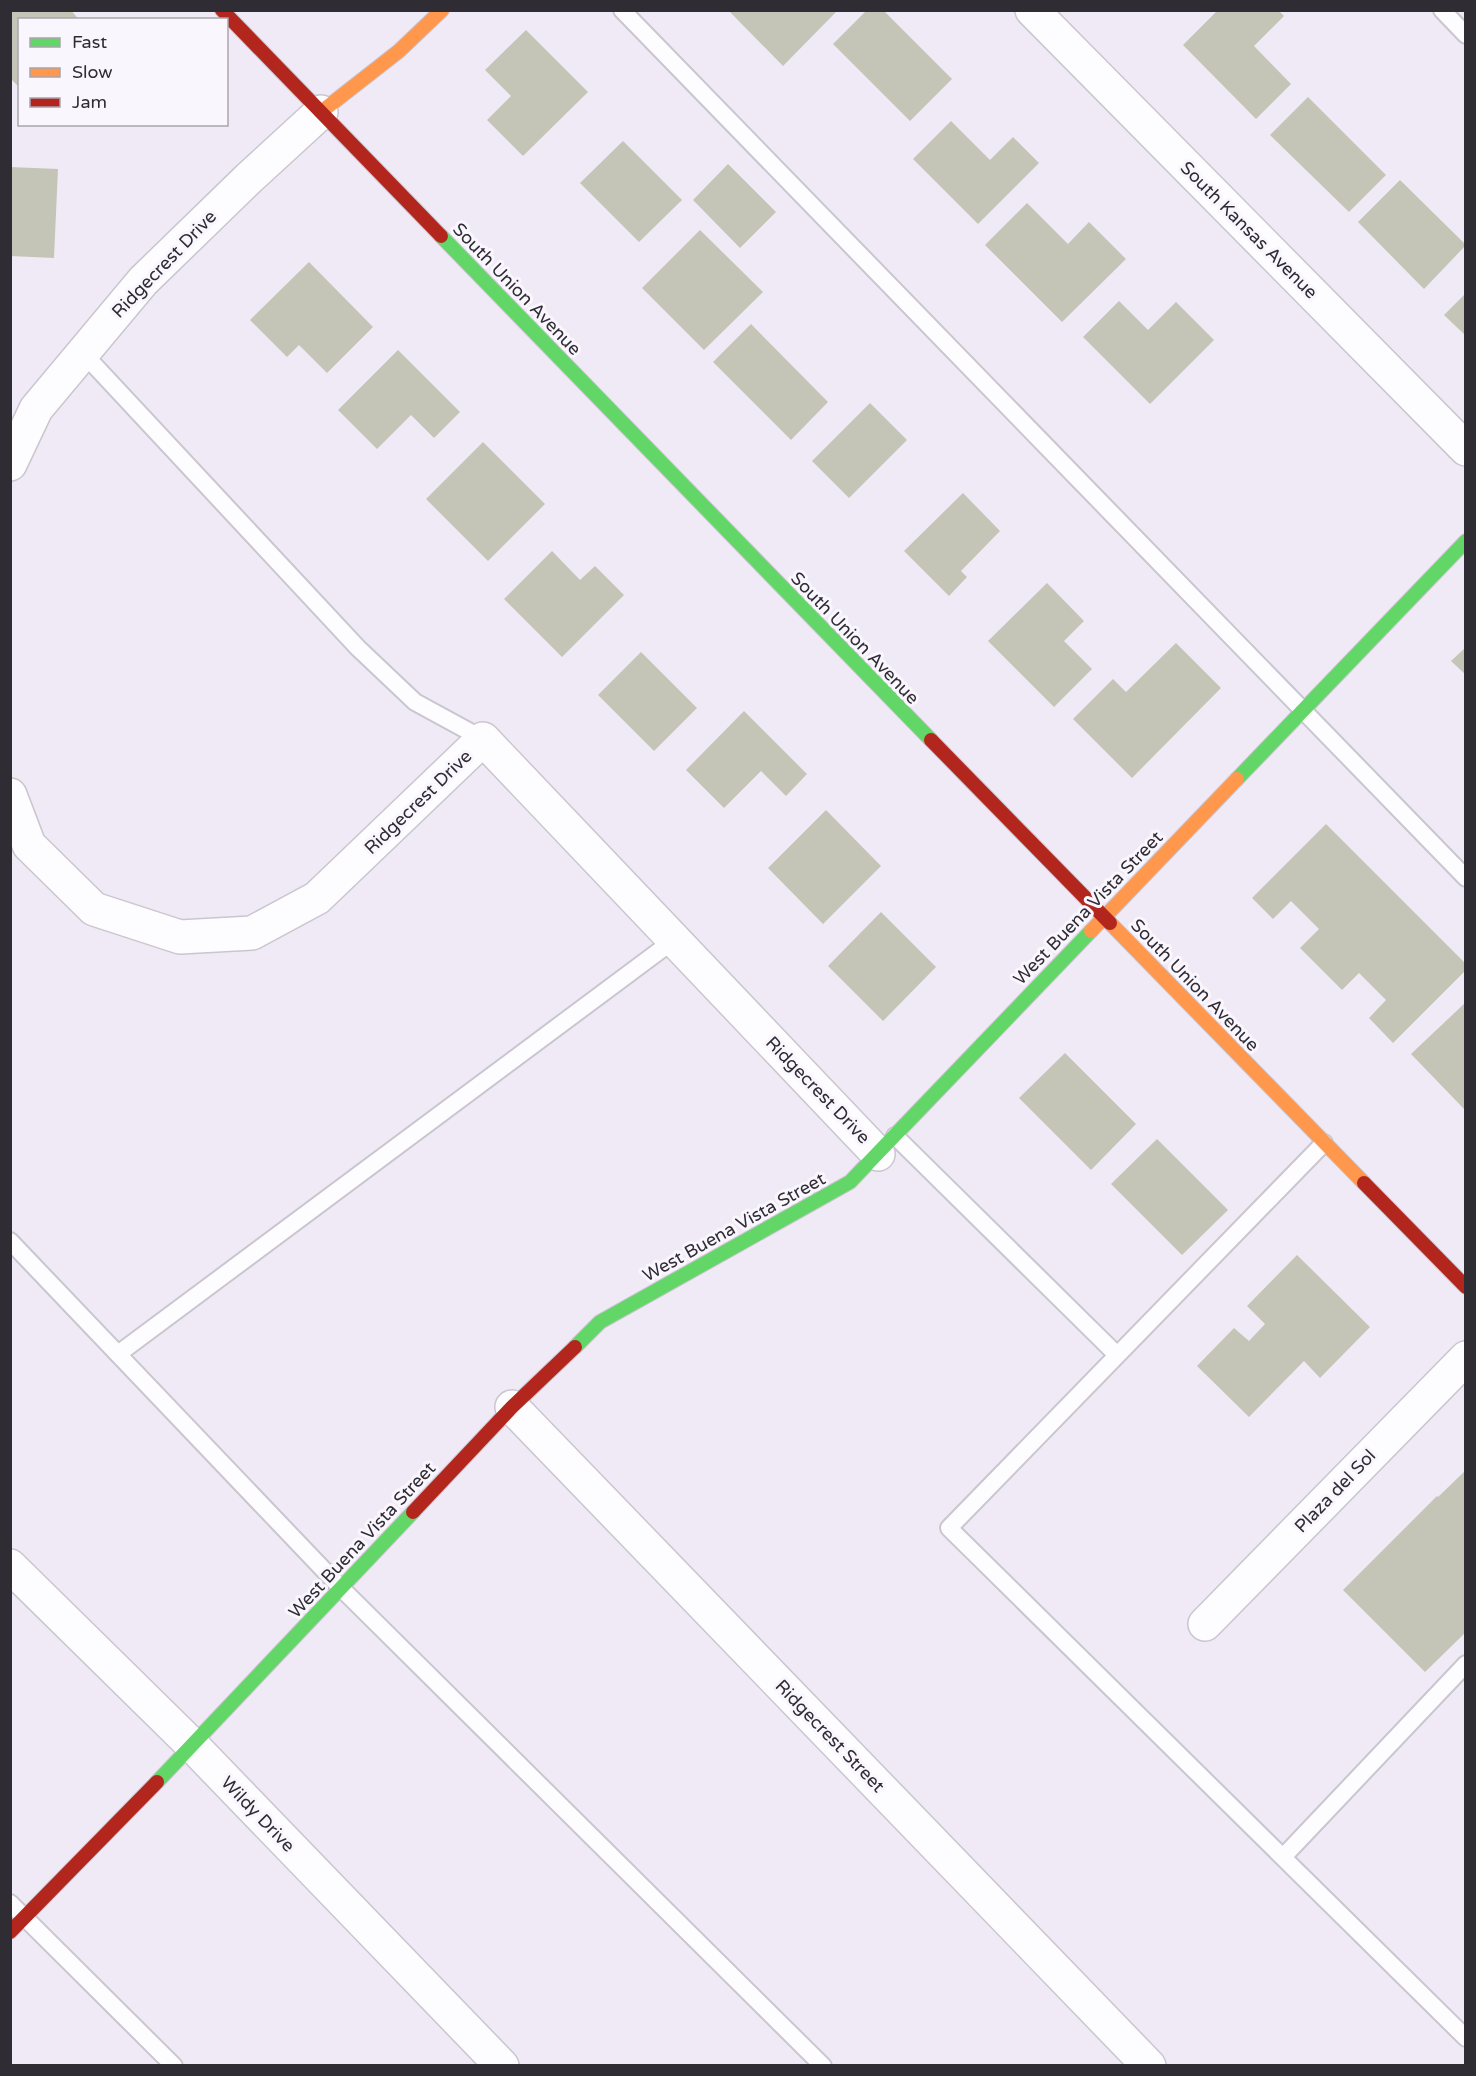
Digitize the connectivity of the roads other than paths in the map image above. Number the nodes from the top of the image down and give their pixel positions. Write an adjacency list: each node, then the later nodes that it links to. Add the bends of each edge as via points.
1 (222, 10): 7 (street, South Union Avenue)
2 (442, 10): 7 (street, via 422,32)
3 (622, 10): 12 (lane)
4 (1032, 10): 9 (street, South Kansas Avenue)
5 (1442, 10): 6 (lane)
6 (1466, 35)
7 (321, 112): 8 (street, Ridgecrest Drive, via 143,280); 16 (street, South Union Avenue)
8 (83, 353): 10 (street, Ridgecrest Drive, via 36,409); 13 (lane, via 358,648 415,702)
9 (1466, 449)
10 (10, 464)
11 (1466, 541): 12 (street, West Buena Vista Street)
12 (1303, 710): 15 (lane); 16 (street, West Buena Vista Street)
13 (483, 739): 14 (street, Ridgecrest Drive, via 317,898 252,933 180,937 94,909 29,844); 17 (street, Ridgecrest Drive)
14 (10, 795)
15 (1466, 878)
16 (1104, 918): 18 (street, South Union Avenue); 19 (street, West Buena Vista Street)
17 (674, 940): 19 (street, Ridgecrest Drive); 22 (lane)
18 (1324, 1143): 21 (street, South Union Avenue); 23 (lane)
19 (886, 1145): 23 (lane); 25 (street, West Buena Vista Street, via 850,1182 600,1322)
20 (10, 1241): 22 (lane)
21 (1466, 1287)
22 (118, 1354): 27 (lane)
23 (1117, 1355): 31 (lane, via 949,1528)
24 (1466, 1358): 28 (street, Plaza del Sol)
25 (512, 1407): 27 (street, West Buena Vista Street); 39 (street, Ridgecrest Street)
26 (10, 1566): 30 (street, Wildy Drive)
27 (341, 1588): 30 (street, West Buena Vista Street); 38 (lane)
28 (1205, 1624)
29 (1466, 1664): 31 (lane)
30 (193, 1746): 33 (street, West Buena Vista Street); 37 (street, Wildy Drive)
31 (1283, 1857): 35 (lane)
32 (10, 1903): 33 (lane)
33 (25, 1917): 34 (street, West Buena Vista Street); 36 (lane)
34 (10, 1932)
35 (1466, 2038)
36 (174, 2066)
37 (502, 2066)
38 (822, 2066)
39 (1149, 2066)

